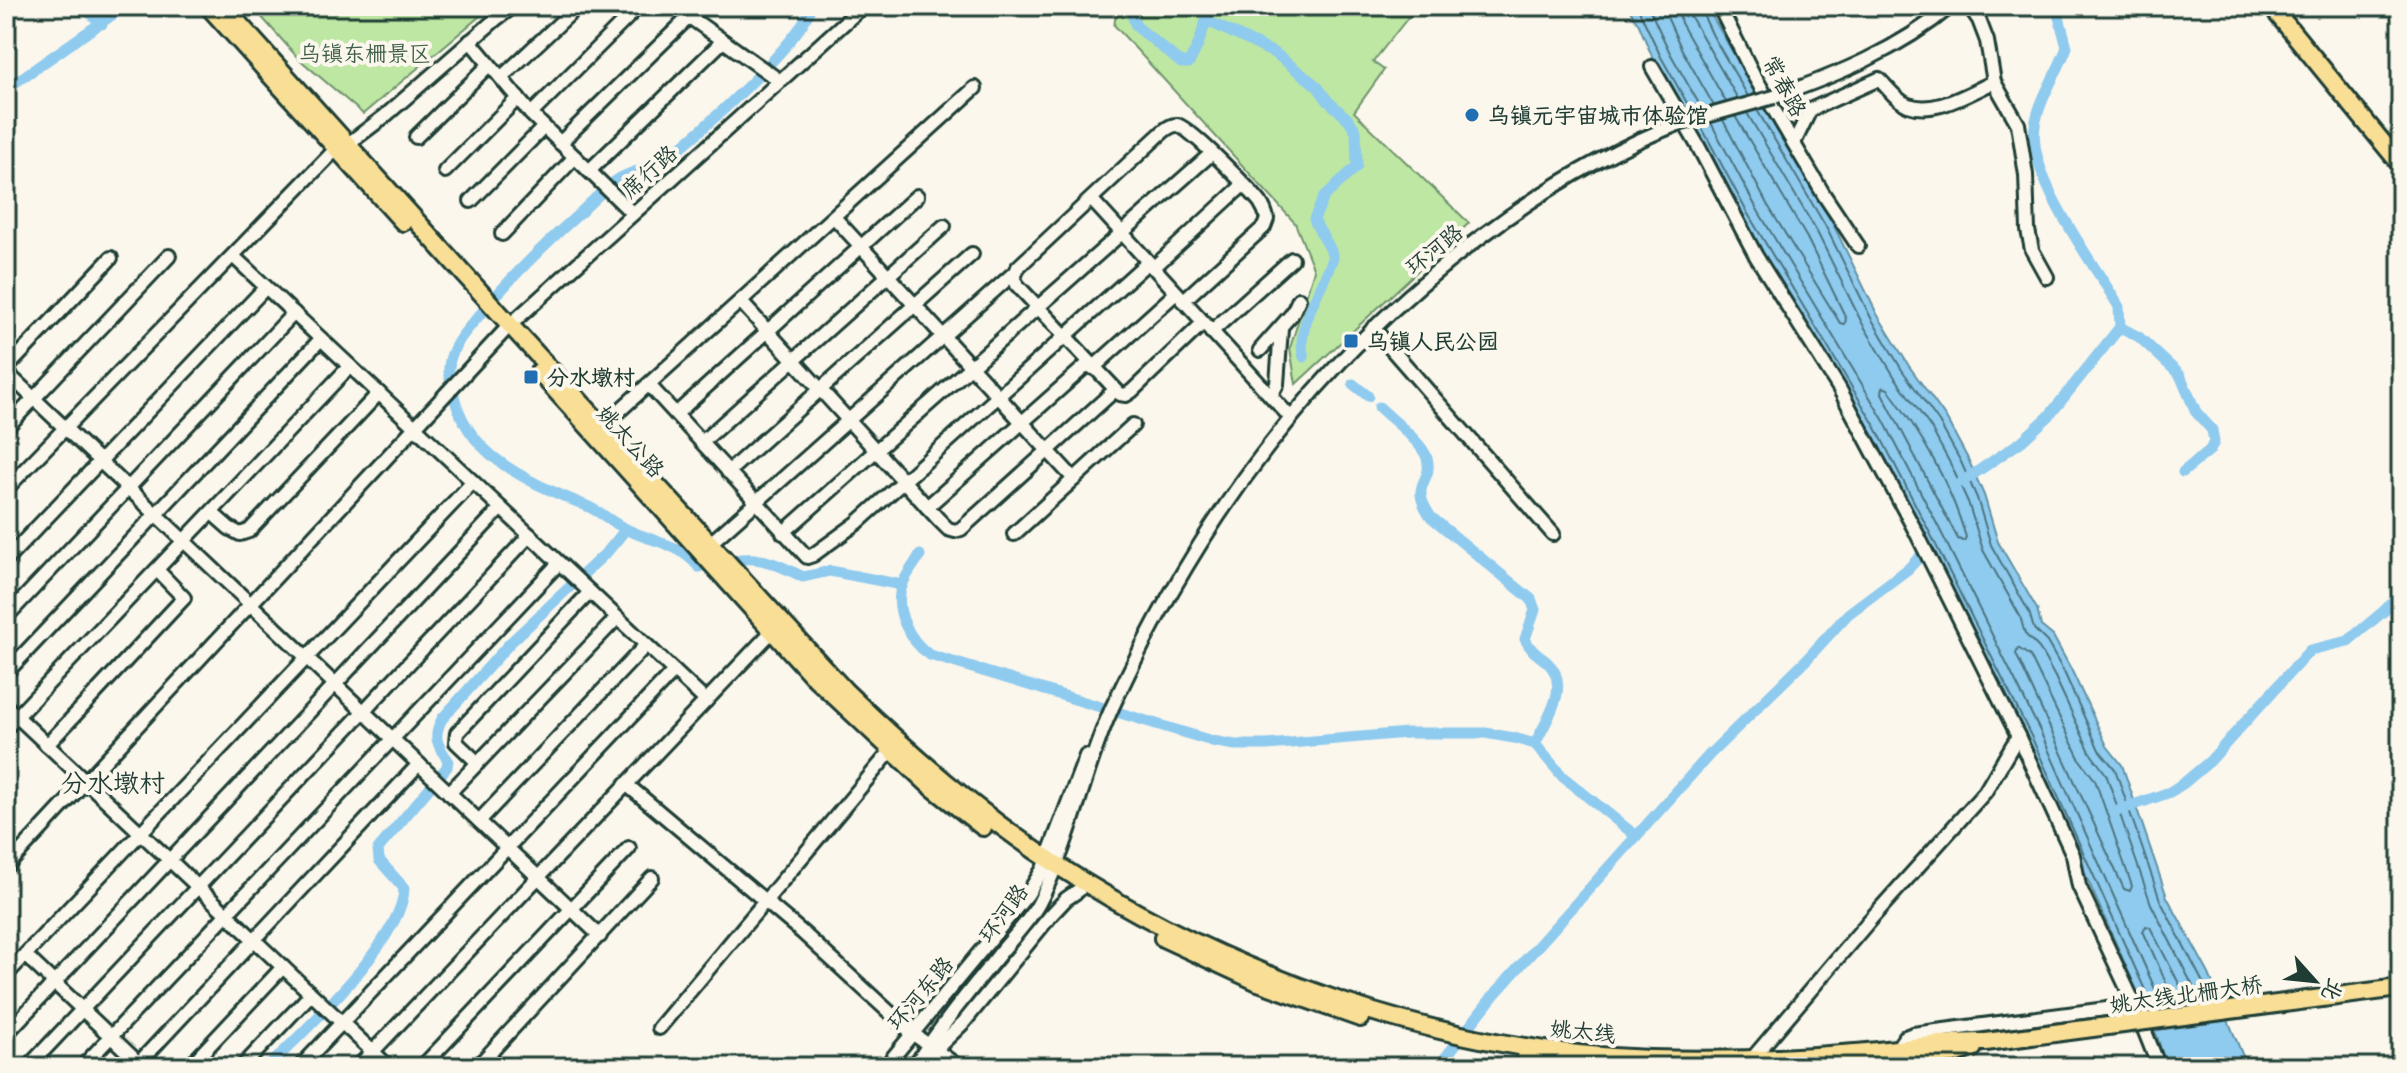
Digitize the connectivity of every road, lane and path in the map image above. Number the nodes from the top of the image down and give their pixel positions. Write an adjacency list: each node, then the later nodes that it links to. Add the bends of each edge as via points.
1 (208, 6): 27 (main road, 姚太公路)
2 (223, 6): 27 (main road, 姚太公路)
3 (514, 6): 13 (street)
4 (578, 6): 17 (street)
5 (639, 6): 22 (street)
6 (674, 6): 12 (street)
7 (863, 6): 18 (street, 席行路)
8 (1719, 6): 26 (street, 常春路)
9 (1951, 6): 61 (street, 环河路, bridge, via 1840,73 1678,124 1610,154 1534,198 1447,263)
10 (1969, 6): 19 (street, via 1987,41)
11 (2271, 6): 30 (main road)
12 (689, 17): 14 (street); 25 (street)
13 (470, 41): 15 (street); 27 (street, via 385,116)
14 (723, 41): 18 (street); 32 (street)
15 (489, 65): 17 (street); 24 (street)
16 (1652, 67): 129 (street, via 1756,256 1839,388)
17 (501, 78): 21 (street)
18 (776, 78): 37 (street, 席行路)
19 (1994, 82): 26 (street, via 1950,102 1924,107 1906,104 1879,79 1810,110); 52 (street, via 2018,124 2028,230)
20 (975, 88): 38 (street)
21 (518, 98): 22 (street); 31 (street)
22 (531, 114): 23 (street)
23 (544, 127): 25 (street); 36 (street)
24 (416, 137)
25 (560, 143): 29 (street)
26 (1794, 143): 43 (street, 常春路)
27 (342, 146): 46 (street); 62 (main road, 姚太公路)
28 (1212, 153): 33 (street); 35 (street, via 1185,127 1170,127); 40 (street)
29 (575, 157): 32 (street); 41 (street)
30 (2401, 165)
31 (445, 171)
32 (594, 176): 37 (street)
33 (1243, 185): 49 (street); 54 (street, via 1266,212 1264,227)
34 (917, 196): 42 (street)
35 (1092, 200): 40 (street); 50 (street)
36 (471, 201)
37 (632, 213): 62 (street, 席行路)
38 (834, 217): 42 (street); 56 (street)
39 (944, 226): 51 (street)
40 (1121, 232): 49 (street); 58 (street)
41 (502, 234)
42 (861, 246): 51 (street); 64 (street)
43 (1858, 246)
44 (972, 254): 57 (street)
45 (169, 256): 80 (street)
46 (233, 256): 53 (street); 88 (street)
47 (111, 258): 73 (street)
48 (1292, 259): 60 (street)
49 (1151, 265): 54 (street); 66 (street)
50 (1014, 273): 58 (street, via 1017,285); 65 (street)
51 (888, 276): 57 (street); 69 (street)
52 (2047, 277)
53 (266, 287): 59 (street); 93 (street)
54 (1180, 297): 60 (street); 70 (street)
55 (1299, 299): 63 (street)
56 (741, 302): 64 (street); 74 (street)
57 (915, 305): 65 (street); 75 (street)
58 (1038, 308): 66 (street); 72 (street)
59 (294, 313): 67 (street); 98 (street)
60 (1207, 327): 76 (street, via 1132,391); 78 (street)
61 (1373, 328): 82 (street, 环河路); 107 (street)
62 (506, 329): 86 (street, 席行路); 89 (main road, 姚太公路)
63 (1281, 329): 68 (street); 78 (street, via 1277,384)
64 (768, 331): 69 (street); 81 (street)
65 (943, 336): 72 (street); 83 (street)
66 (1065, 337): 70 (street); 79 (street)
67 (321, 339): 71 (street); 104 (street)
68 (1260, 350)
69 (794, 360): 75 (street); 90 (street)
70 (1091, 365): 76 (street); 84 (street)
71 (350, 366): 77 (street); 103 (street)
72 (971, 367): 79 (street); 91 (street)
73 (6, 370): 80 (street)
74 (649, 385): 81 (street); 89 (street)
75 (821, 389): 83 (street); 94 (street)
76 (1114, 391): 92 (street)
77 (379, 393): 86 (street); 103 (street, via 249,531 240,534)
78 (1271, 396): 82 (street)
79 (998, 397): 84 (street); 96 (street)
80 (34, 398): 87 (street); 88 (street)
81 (676, 414): 90 (street)
82 (1291, 418): 143 (street, 环河路, via 1246,474 1158,616 1085,759)
83 (848, 420): 91 (street); 100 (street)
84 (1022, 422): 92 (street); 101 (street)
85 (1133, 425): 95 (street)
86 (413, 426): 97 (street); 115 (street, 席行路)
87 (6, 428)
88 (65, 428): 93 (street); 99 (street)
89 (599, 429): 110 (main road, 姚太公路)
90 (702, 442): 94 (street)
91 (876, 451): 96 (street); 105 (street)
92 (1048, 451): 95 (street); 101 (street, via 961,529 948,529)
93 (100, 461): 98 (street); 111 (street)
94 (728, 472): 100 (street)
95 (1074, 479): 106 (street)
96 (904, 481): 101 (street); 105 (street, via 813,555 807,557)
97 (473, 482): 102 (street); 120 (street)
98 (128, 488): 104 (street); 116 (street)
99 (6, 489)
100 (755, 502): 105 (street); 110 (street)
101 (927, 507)
102 (501, 508): 108 (street); 123 (street)
103 (212, 513): 109 (street)
104 (156, 514): 109 (street); 122 (street)
105 (783, 533)
106 (1014, 534)
107 (1553, 534)
108 (530, 535): 112 (street); 126 (street)
109 (185, 542): 113 (street); 115 (street)
110 (706, 547): 118 (main road, 姚太公路)
111 (6, 560)
112 (563, 567): 114 (street); 130 (street)
113 (158, 571): 127 (street); 131 (street, via 184,598)
114 (586, 588): 117 (street); 133 (street, via 457,733 456,742)
115 (251, 605): 120 (street); 135 (street, 席行路)
116 (6, 617)
117 (617, 618): 119 (street); 133 (street)
118 (777, 626): 124 (street); 132 (main road, 姚太公路)
119 (646, 645): 121 (street); 138 (street)
120 (307, 657): 123 (street); 139 (street)
121 (674, 671): 124 (street); 140 (street)
122 (6, 673)
123 (335, 684): 126 (street); 142 (street)
124 (706, 701): 136 (street)
125 (6, 706): 127 (street)
126 (364, 711): 130 (street); 147 (street)
127 (17, 716): 128 (street); 131 (street)
128 (6, 728)
129 (2018, 736): 160 (street); 172 (street, via 1985,792 1869,921)
130 (392, 738): 134 (street); 151 (street)
131 (47, 745): 135 (street)
132 (895, 746): 143 (main road, 姚太公路); 149 (street)
133 (478, 763): 137 (street)
134 (424, 769): 137 (street); 153 (street)
135 (86, 781): 139 (street); 144 (street, 席行路)
136 (626, 784): 145 (street); 149 (street)
137 (447, 790): 138 (street)
138 (479, 821): 140 (street)
139 (140, 833): 142 (street); 154 (street)
140 (507, 848): 145 (street); 162 (street)
141 (629, 848): 150 (street)
142 (170, 861): 147 (street); 157 (street)
143 (1049, 866): 148 (main road, 姚太线); 164 (main road, 姚太线, via 1239,961); 165 (street, 环河东路); 184 (street, 环河路, via 1038,905 941,1026)
144 (6, 867)
145 (538, 877): 150 (street); 171 (street)
146 (652, 878): 152 (street)
147 (198, 887): 151 (street); 161 (street)
148 (1079, 890): 164 (main road, 姚太线, via 1165,939 1258,982 1335,1010); 184 (street, via 1052,914 946,1042)
149 (765, 902): 163 (street); 165 (street)
150 (571, 909): 152 (street); 181 (street)
151 (226, 914): 153 (street); 167 (street)
152 (600, 936): 182 (street)
153 (255, 941): 155 (street); 173 (street)
154 (25, 955): 156 (street); 157 (street)
155 (283, 967): 159 (street); 176 (street)
156 (6, 975)
157 (54, 983): 161 (street); 166 (street)
158 (2396, 988): 168 (main road, 姚太线北栅大桥, bridge)
159 (314, 996): 162 (street); 177 (street)
160 (2132, 999): 170 (street, via 2114,1008 1913,1034); 188 (street)
161 (82, 1010): 167 (street); 174 (street)
162 (338, 1019): 171 (street); 178 (street)
163 (659, 1028)
164 (1429, 1032): 169 (main road, 姚太线)
165 (912, 1033): 183 (street, 环河东路); 185 (street)
166 (6, 1034)
167 (111, 1036): 173 (street); 175 (street)
168 (1986, 1042): 170 (main road, 姚太线); 187 (main road, via 1953,1054)
169 (1485, 1044): 172 (main road, 姚太线); 186 (main road, 姚太线)
170 (1896, 1050): 172 (main road, 姚太线)
171 (373, 1052): 179 (street); 180 (street)
172 (1753, 1064)
173 (139, 1066)
174 (28, 1067)
175 (82, 1067)
176 (189, 1067)
177 (242, 1067)
178 (300, 1067)
179 (358, 1067)
180 (389, 1067)
181 (422, 1067)
182 (477, 1067)
183 (885, 1067)
184 (915, 1067)
185 (959, 1067)
186 (1599, 1067)
187 (1831, 1067)
188 (2159, 1067)

